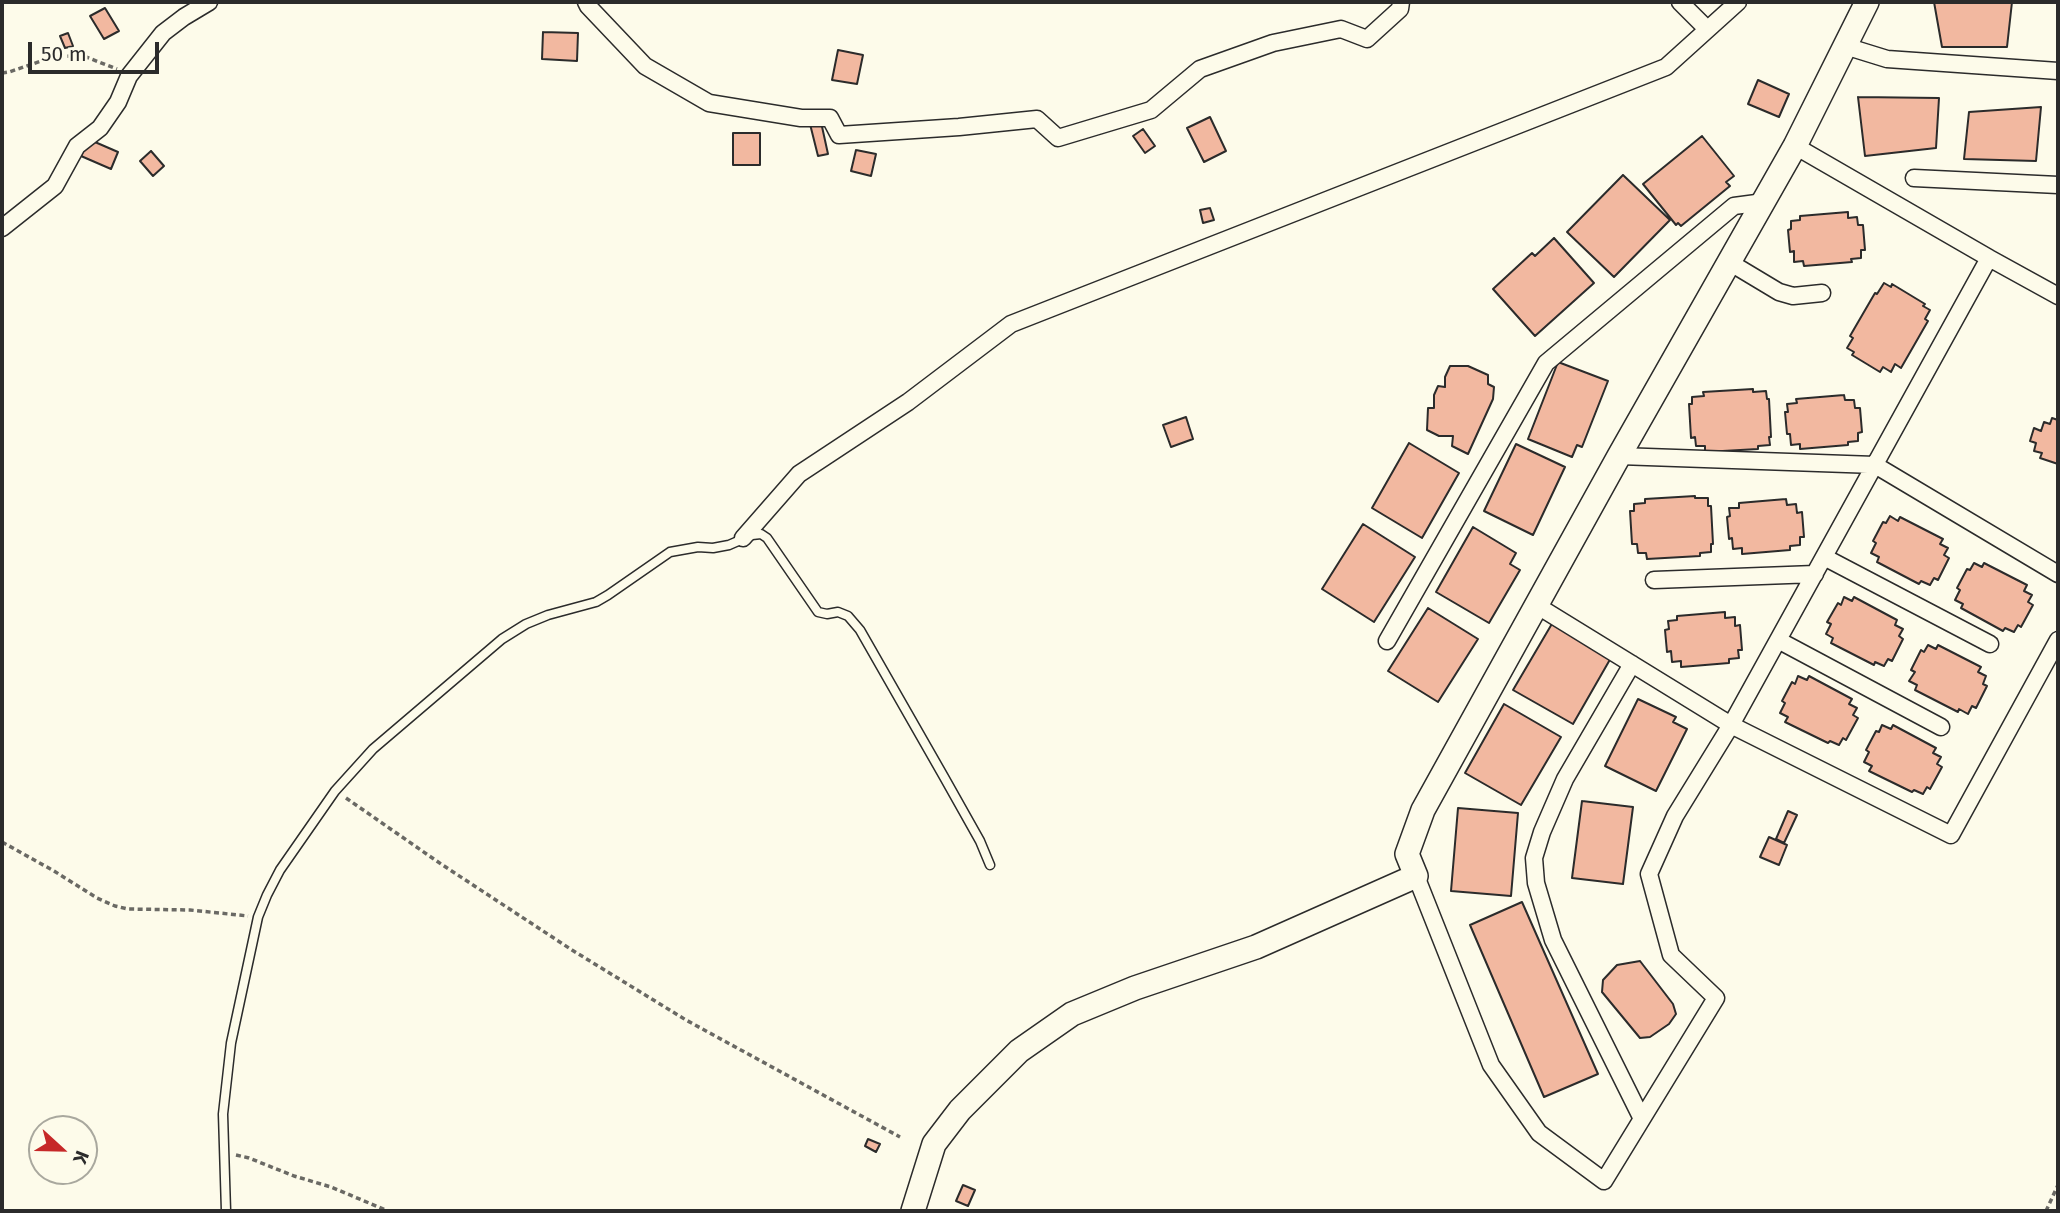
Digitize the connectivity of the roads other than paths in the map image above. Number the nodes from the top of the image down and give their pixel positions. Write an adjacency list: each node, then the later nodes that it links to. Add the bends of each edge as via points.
1 (209, 2): 14 (street, via 163,33 129,76 100,128 77,146 55,186)
2 (586, 2): 3 (street, via 645,66 709,103 800,118 831,118 839,135 1037,119 1058,138 1151,110 1200,69 1273,43 1341,29 1367,38 1400,9)
3 (1401, 2)
4 (1680, 2): 7 (street)
5 (1738, 2): 7 (street)
6 (1867, 2): 8 (street)
7 (1707, 29): 21 (street, via 1666,66 1011,324 908,402 799,474)
8 (1845, 46): 9 (street, via 1887,59); 10 (street)
9 (2058, 71)
10 (1796, 146): 13 (street); 15 (street)
11 (1914, 178): 12 (street)
12 (2058, 185)
13 (1764, 202): 16 (street); 29 (street, via 1734,206 1546,363)
14 (2, 228)
15 (1989, 258): 18 (street); 20 (street)
16 (1729, 262): 17 (street, via 1779,292 1793,296); 19 (street)
17 (1822, 293)
18 (2058, 296)
19 (1619, 456): 20 (street); 26 (street)
20 (1875, 465): 22 (street); 24 (street)
21 (743, 538): 34 (lane, via 761,534 767,538 818,612 848,616 860,630); 37 (lane, via 729,545 670,552 608,595 526,624 502,639 373,749 335,791 280,870 258,917 231,1043 223,1114)
22 (1824, 557): 23 (street); 30 (street)
23 (1815, 573): 25 (street); 27 (street)
24 (2058, 574)
25 (1654, 580)
26 (1536, 605): 31 (street); 35 (street, via 1423,810 1407,854)
27 (1778, 640): 32 (street); 33 (street)
28 (2058, 640): 32 (street, via 1951,835)
29 (1387, 641)
30 (1990, 643)
31 (1632, 664): 32 (street); 36 (street, via 1565,779 1534,858 1535,883 1553,940)
32 (1731, 725): 36 (street, via 1675,817 1649,874 1671,955 1716,998)
33 (1941, 727)
34 (990, 865)
35 (1416, 876): 36 (street, via 1491,1065 1539,1133 1604,1181); 38 (street, via 1256,947 1072,1014 1019,1051 960,1110 934,1143)
36 (1642, 1119)
37 (226, 1211)
38 (913, 1211)

